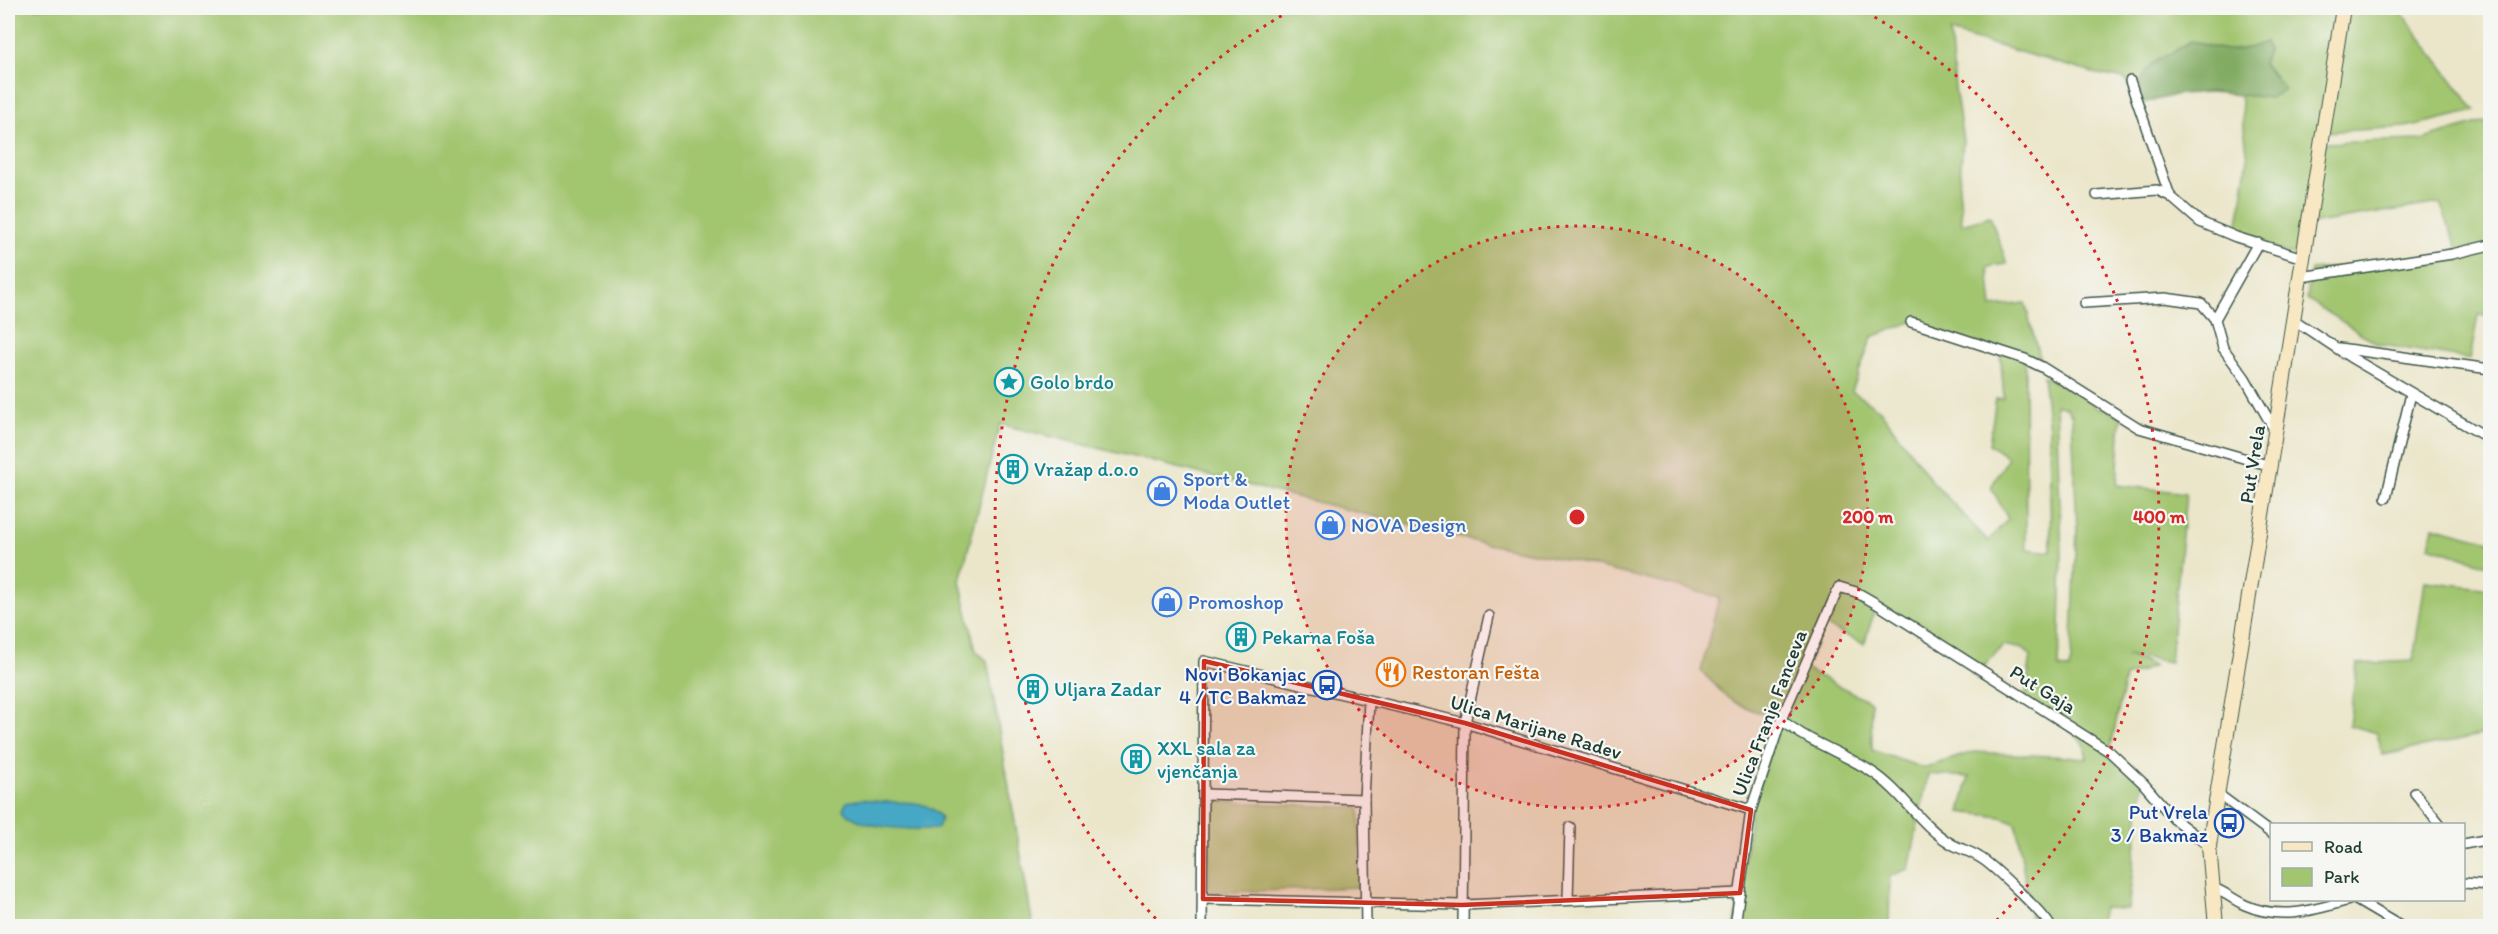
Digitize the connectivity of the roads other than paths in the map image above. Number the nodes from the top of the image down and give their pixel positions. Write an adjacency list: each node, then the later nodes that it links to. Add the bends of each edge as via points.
1 (2343, 8): 7 (main road, Put Vrela)
2 (2130, 81): 4 (street)
3 (2097, 195): 4 (street, via 2157,190)
4 (2170, 196): 5 (street, via 2200,222)
5 (2258, 243): 7 (street); 10 (street)
6 (2490, 246): 8 (street)
7 (2303, 258): 8 (main road, Put Vrela)
8 (2301, 277): 11 (main road, Put Vrela)
9 (2084, 303): 10 (street, via 2166,298 2201,303)
10 (2215, 319): 16 (street, via 2223,348)
11 (2294, 320): 13 (street); 16 (main road, Put Vrela)
12 (1911, 322): 18 (street, via 2025,359 2139,428)
13 (2336, 347): 14 (street); 15 (street)
14 (2490, 369)
15 (2410, 394): 17 (street); 19 (street)
16 (2276, 433): 18 (main road, Put Vrela)
17 (2490, 439)
18 (2271, 466): 27 (main road, Put Vrela)
19 (2385, 498)
20 (1839, 586): 23 (street, Ulica Franje Fanceva); 35 (street, Put Gaja, via 1856,591 2109,752 2174,819)
21 (1489, 616): 24 (street)
22 (1370, 701): 24 (street, Ulica Marijane Radev); 26 (street, Ulica Marijane Radev, via 1203,661); 28 (street)
23 (1781, 720): 29 (street, Ulica Franje Fanceva); 50 (street, via 1875,774 1932,829 1950,843 1980,857 2009,881 2048,920)
24 (1465, 723): 29 (street, Ulica Marijane Radev); 45 (street)
25 (2415, 793): 30 (street)
26 (1204, 794): 28 (street); 40 (street)
27 (2218, 794): 32 (street); 35 (main road, Put Vrela)
28 (1364, 799): 44 (street)
29 (1751, 810): 39 (street, Ulica Franje Fanceva)
30 (2438, 823)
31 (1570, 827): 41 (street)
32 (2270, 833)
33 (2490, 839): 34 (street)
34 (2465, 844)
35 (2210, 846): 38 (main road, Put Vrela)
36 (2465, 883): 37 (street)
37 (2490, 885)
38 (2213, 888): 42 (street, via 2246,906 2283,915); 51 (main road, Put Vrela)
39 (1740, 893): 41 (street); 49 (street, Ulica Franje Fanceva)
40 (1203, 899): 44 (street); 46 (street)
41 (1568, 900): 45 (street)
42 (2346, 901)
43 (2358, 901): 52 (street)
44 (1365, 903): 45 (street); 47 (street)
45 (1462, 905): 48 (street)
46 (1202, 927)
47 (1366, 927)
48 (1462, 927)
49 (1735, 927)
50 (2050, 927)
51 (2216, 927)
52 (2400, 927)

